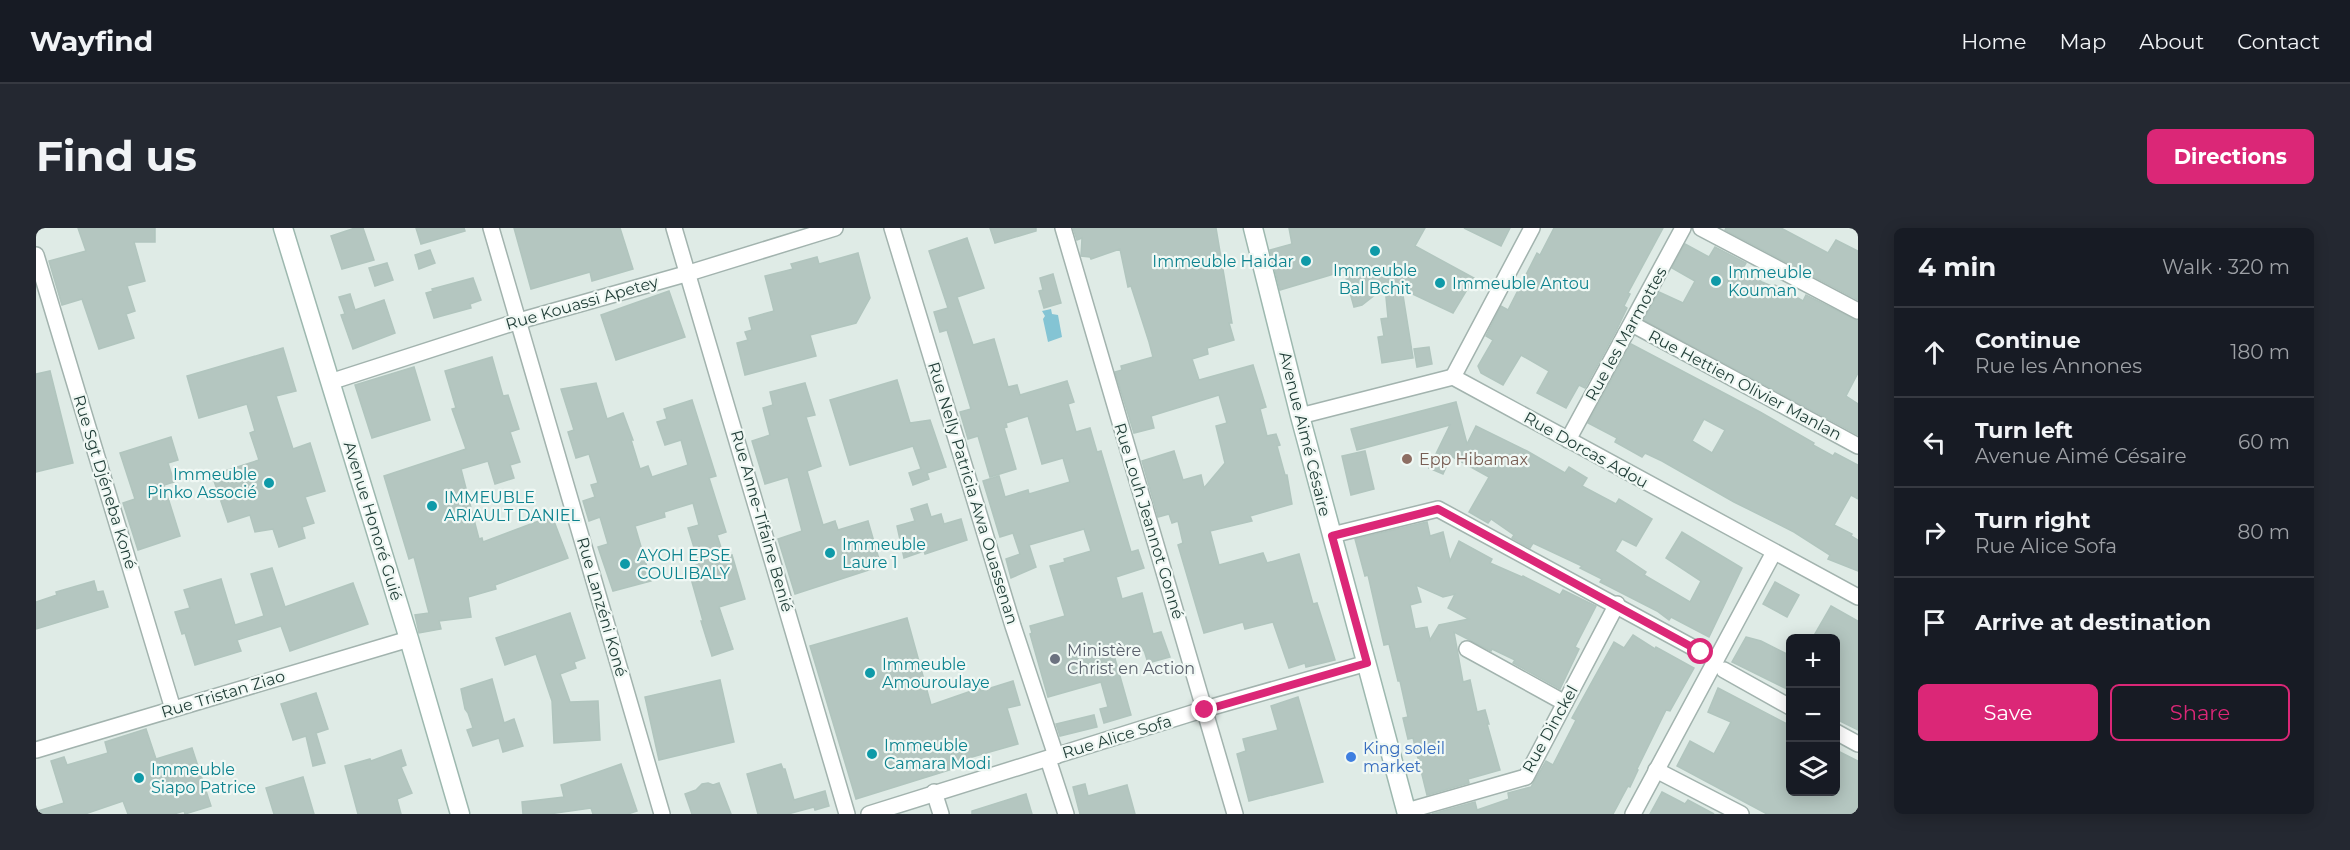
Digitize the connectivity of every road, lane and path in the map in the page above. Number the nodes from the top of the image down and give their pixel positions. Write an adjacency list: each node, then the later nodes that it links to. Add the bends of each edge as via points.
1 (284, 228): 17 (street, Avenue Honoré Guié)
2 (491, 228): 14 (street, Rue Lanzéni Koné)
3 (674, 228): 12 (street, Rue Anne-Tifaine Benié)
4 (836, 228): 12 (street, Rue Kouassi Apetey)
5 (892, 228): 36 (street, Rue Nelly Patricia Awa Ouassenan)
6 (1063, 228): 32 (street, Rue Louh Jeannot Gonné)
7 (1253, 228): 18 (street, Avenue Aimé Césaire)
8 (1532, 228): 16 (street)
9 (1683, 228): 15 (street, Rue les Marmottes)
10 (1701, 228): 13 (street)
11 (36, 255): 31 (street, Rue Sgt Djéneba Koné)
12 (689, 273): 14 (street, Rue Kouassi Apetey); 42 (street, Rue Anne-Tifaine Benié)
13 (1858, 311)
14 (519, 321): 17 (street, Rue Kouassi Apetey); 41 (street, Rue Lanzéni Koné)
15 (1632, 324): 19 (street, Rue les Marmottes); 20 (street, Rue Hettien Olivier Manlan)
16 (1453, 377): 18 (street); 19 (street, Rue Dorcas Adou)
17 (330, 382): 25 (street, Avenue Honoré Guié)
18 (1300, 416): 21 (street, Avenue Aimé Césaire)
19 (1568, 441): 22 (street, Rue Dorcas Adou)
20 (1858, 446)
21 (1332, 536): 24 (street, via 1438,509); 27 (street, Avenue Aimé Césaire)
22 (1774, 552): 23 (street, Rue Dorcas Adou); 28 (street)
23 (1858, 597)
24 (1617, 604): 28 (street); 29 (street, Rue Dinckel)
25 (409, 639): 31 (street, Rue Tristan Ziao); 40 (street, Avenue Honoré Guié)
26 (1467, 649): 29 (street)
27 (1367, 663): 32 (street, Rue Alice Sofa); 39 (street, Avenue Aimé Césaire)
28 (1720, 665): 30 (street); 37 (street)
29 (1565, 703): 39 (street, Rue Dinckel, via 1526,777)
30 (1786, 704)
31 (173, 709): 35 (street, Rue Tristan Ziao)
32 (1205, 710): 36 (street, Rue Alice Sofa); 46 (street, Rue Louh Jeannot Gonné)
33 (1840, 734): 34 (street)
34 (1858, 744)
35 (36, 750)
36 (1052, 758): 38 (street, Rue Alice Sofa); 45 (street, Rue Nelly Patricia Awa Ouassenan)
37 (1656, 770): 47 (street); 48 (street)
38 (934, 792): 43 (street, Rue Alice Sofa); 44 (street)
39 (1407, 813)
40 (460, 814)
41 (662, 814)
42 (847, 814)
43 (869, 814)
44 (941, 814)
45 (1066, 814)
46 (1235, 814)
47 (1633, 814)
48 (1741, 814)

